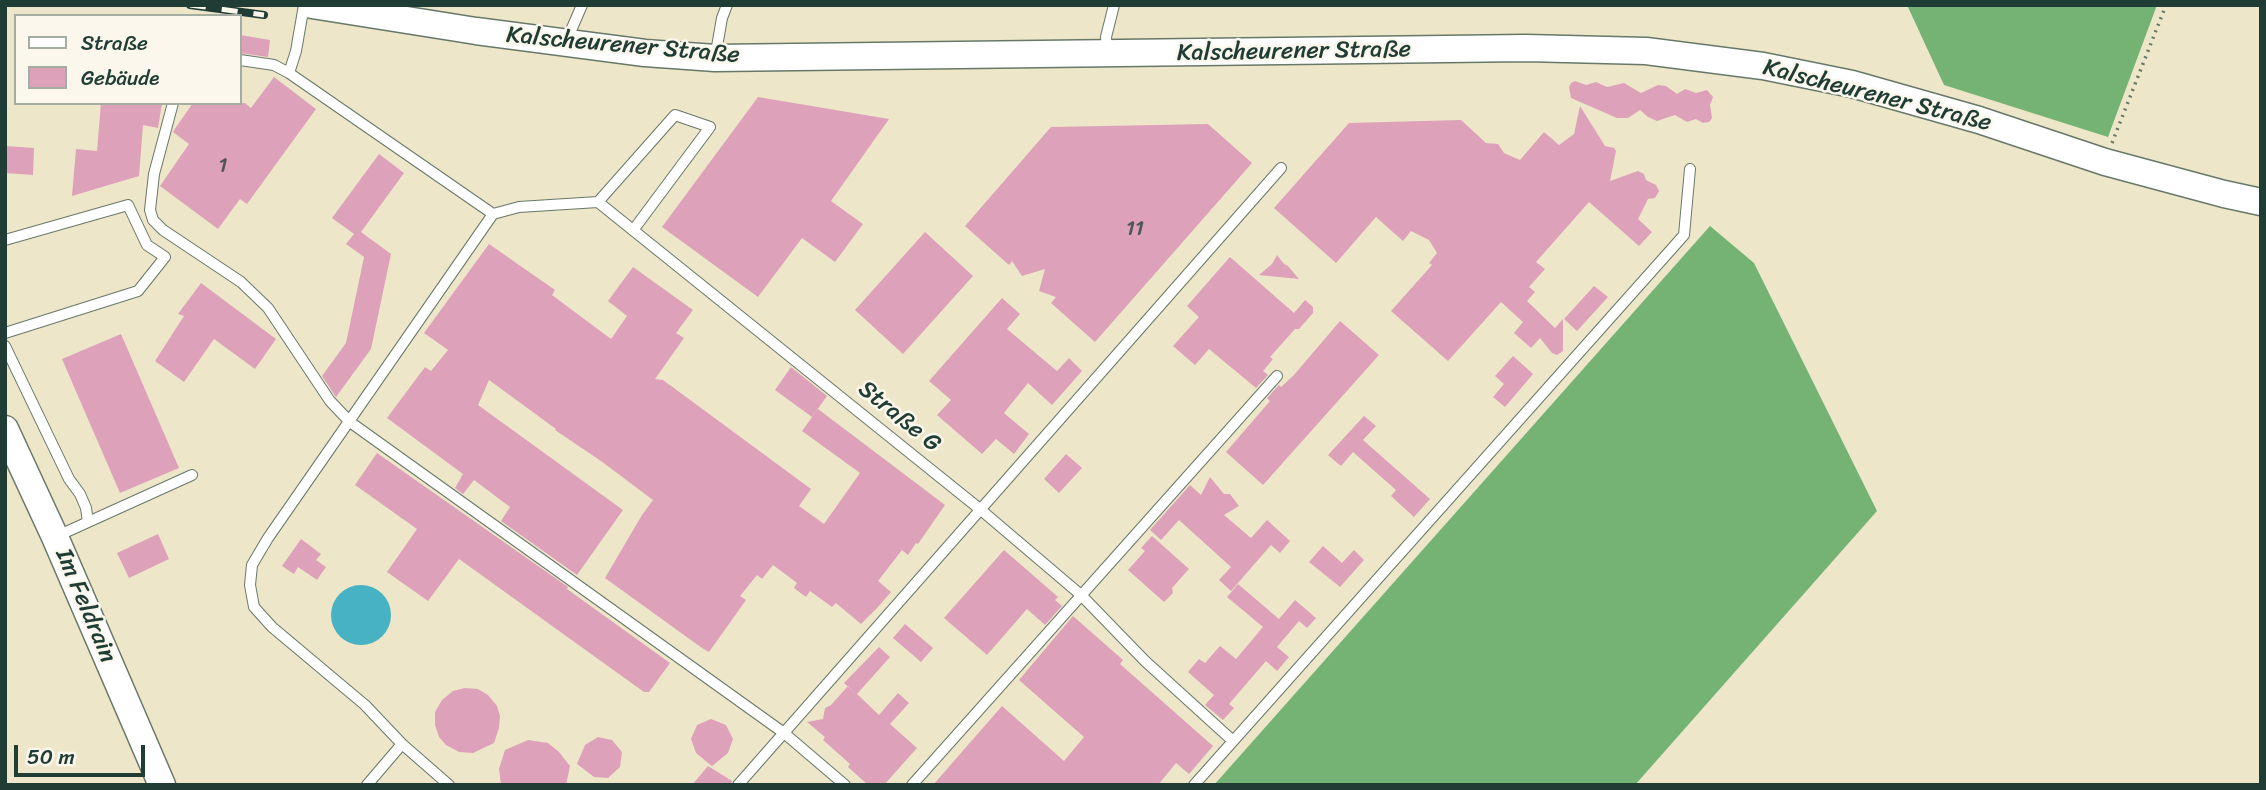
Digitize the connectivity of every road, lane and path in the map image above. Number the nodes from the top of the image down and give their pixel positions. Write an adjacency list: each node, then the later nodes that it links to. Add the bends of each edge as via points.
1 (304, 5): 12 (lane)
2 (312, 5): 7 (main road, Kalscheurener Straße)
3 (582, 5): 8 (lane)
4 (727, 5): 10 (lane)
5 (1114, 5): 9 (lane)
6 (2166, 5): 14 (path)
7 (318, 6): 8 (main road, Kalscheurener Straße)
8 (566, 43): 10 (main road, Kalscheurener Straße)
9 (1107, 55): 10 (main road, Kalscheurener Straße); 14 (main road, Kalscheurener Straße, via 1526,48 1646,51 1763,66 1852,84)
10 (715, 58)
11 (242, 60): 12 (lane, via 274,65)
12 (289, 73): 19 (lane)
13 (172, 105): 25 (lane, via 154,174 153,220 241,282 268,308 330,401)
14 (2105, 162): 18 (main road, Kalscheurener Straße)
15 (1282, 168): 28 (lane)
16 (1690, 169): 33 (lane, via 1684,235)
17 (598, 202): 19 (lane, via 519,207); 20 (lane, Straße G); 20 (lane, via 675,115 710,127)
18 (2261, 202)
19 (498, 213): 25 (lane)
20 (634, 229): 28 (lane, Straße G)
21 (5, 240): 22 (lane, via 128,205 147,245 165,257 138,291)
22 (5, 333)
23 (5, 346): 29 (lane, via 80,494)
24 (1277, 376): 31 (lane)
25 (350, 422): 32 (lane); 34 (lane, via 268,538 252,565 250,585 254,607 272,626 365,705)
26 (5, 429): 30 (main road, Im Feldrain)
27 (192, 475): 29 (lane)
28 (981, 510): 31 (lane, Straße G); 32 (lane)
29 (88, 522): 30 (lane)
30 (55, 537): 35 (main road, Im Feldrain)
31 (1081, 595): 33 (lane, Straße G); 40 (lane)
32 (784, 733): 38 (lane); 39 (lane)
33 (1233, 741): 41 (lane)
34 (402, 744): 36 (lane); 37 (lane)
35 (162, 785)
36 (367, 785)
37 (449, 785)
38 (738, 785)
39 (845, 785)
40 (912, 785)
41 (1194, 785)

